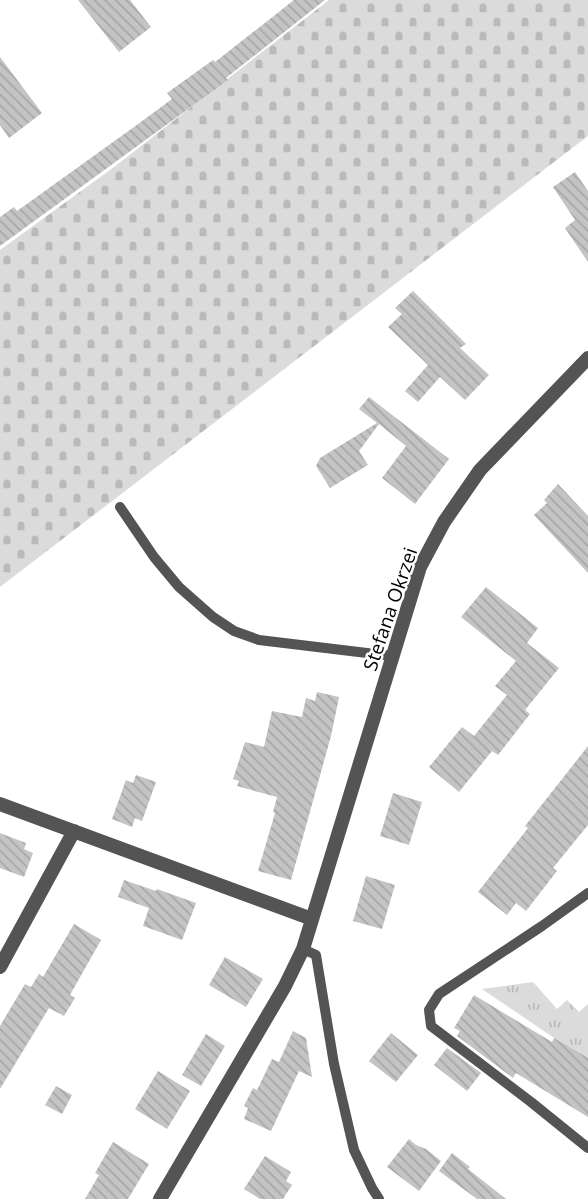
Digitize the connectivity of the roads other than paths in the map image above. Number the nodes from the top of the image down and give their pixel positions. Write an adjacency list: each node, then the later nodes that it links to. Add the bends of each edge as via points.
1 (588, 358): 3 (street, Stefana Okrzei, via 480,470 444,522 420,567)
2 (120, 507): 3 (lane, via 179,587 234,631 260,640)
3 (392, 656): 7 (street, Stefana Okrzei)
4 (0, 804): 5 (street)
5 (74, 831): 7 (street); 9 (street)
6 (588, 892): 10 (lane, via 439,994 429,1010 431,1026)
7 (313, 919): 8 (street, Stefana Okrzei)
8 (303, 948): 11 (street, Stefana Okrzei); 12 (lane, via 316,955 354,1150)
9 (0, 967)
10 (588, 1148)
11 (160, 1199)
12 (379, 1199)

